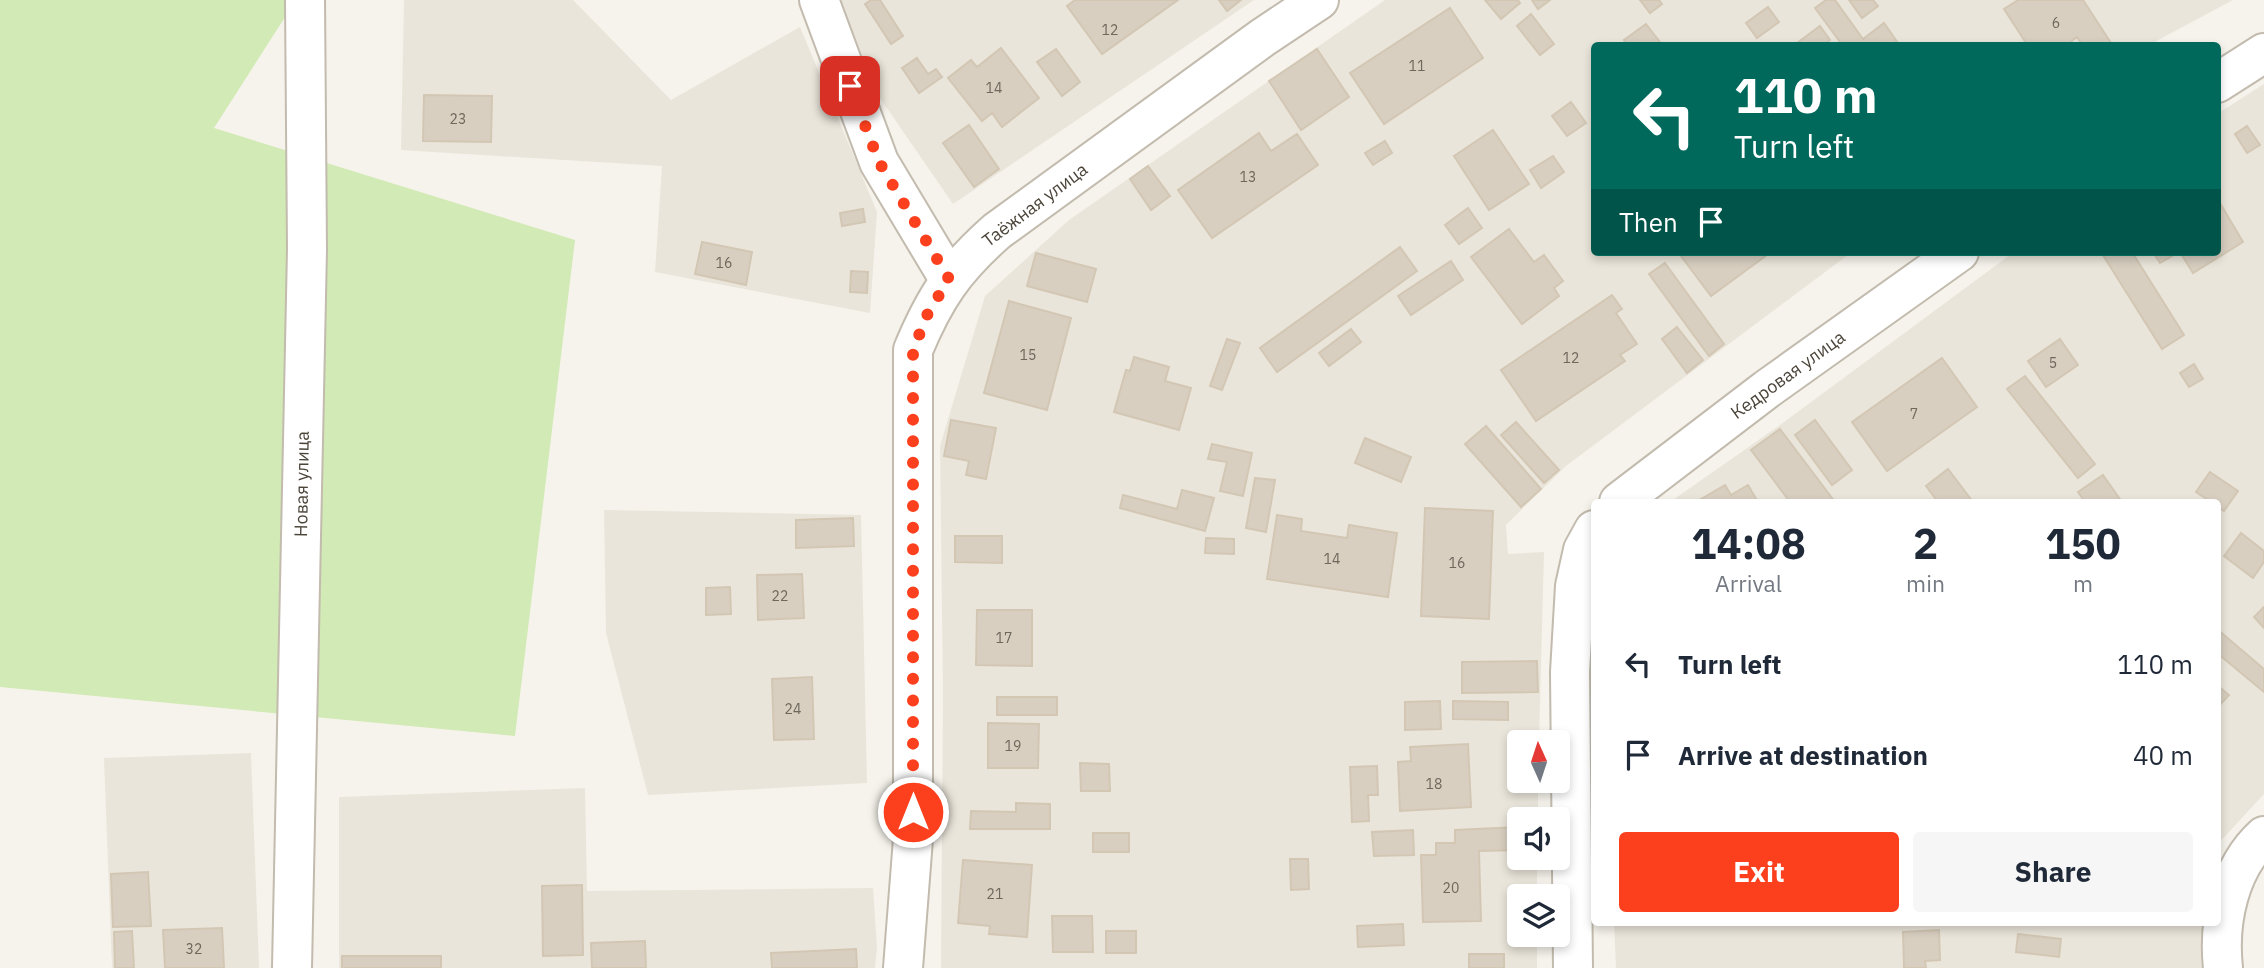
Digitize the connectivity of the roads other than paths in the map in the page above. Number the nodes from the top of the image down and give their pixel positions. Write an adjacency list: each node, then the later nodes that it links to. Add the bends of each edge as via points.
1 (305, 0): 11 (street, Новая улица, via 307,249)
2 (819, 0): 7 (street, via 879,162)
3 (1319, 0): 7 (street, Таёжная улица, via 997,231)
4 (2264, 53): 5 (street)
5 (2221, 80)
6 (1953, 256): 8 (street, Кедровая улица, via 1767,388)
7 (949, 279): 12 (street, Таёжная улица, via 913,350 913,839)
8 (1623, 499)
9 (1591, 535): 13 (street, via 1575,586 1570,672)
10 (2264, 836): 14 (street, via 2253,846 2227,895)
11 (292, 968)
12 (904, 968)
13 (1573, 968)
14 (2223, 968)

